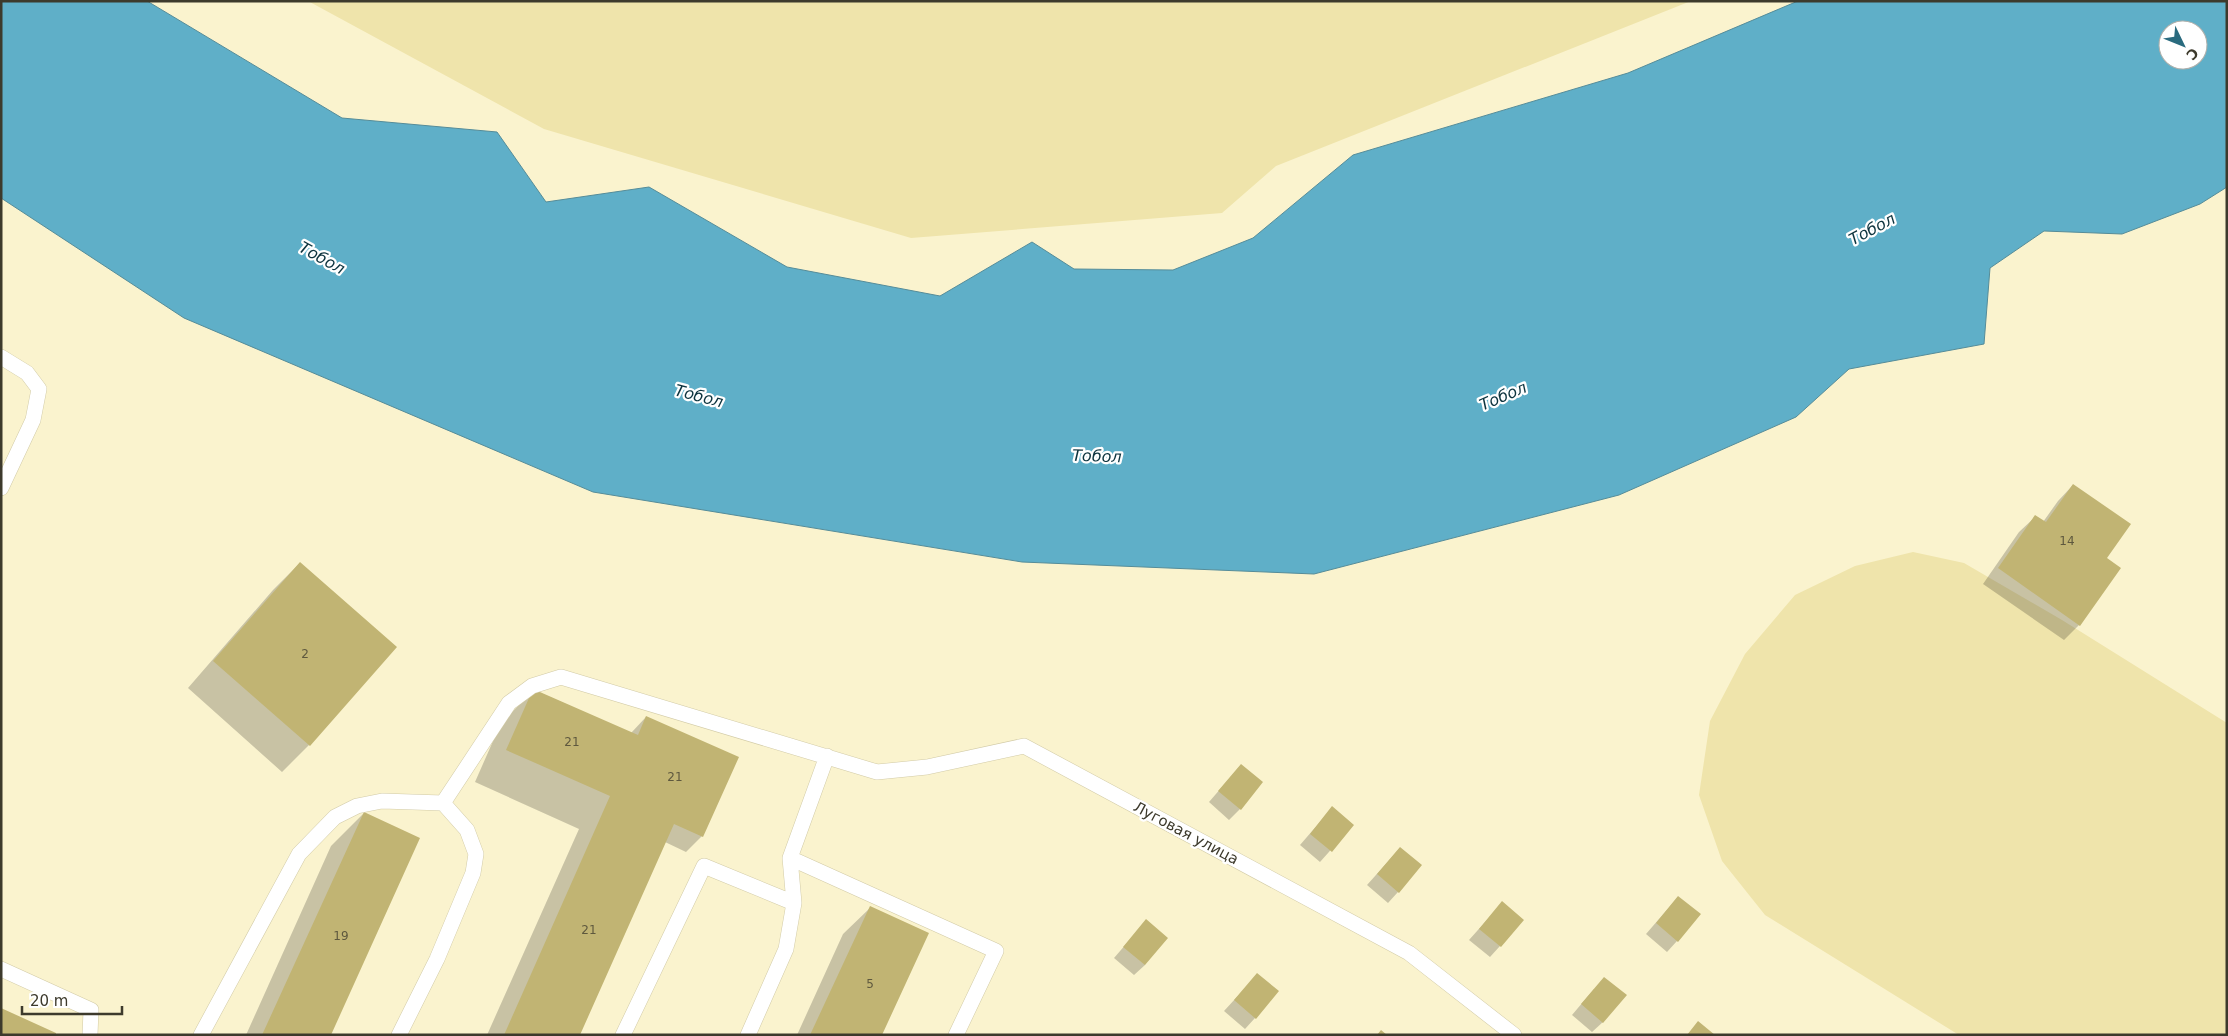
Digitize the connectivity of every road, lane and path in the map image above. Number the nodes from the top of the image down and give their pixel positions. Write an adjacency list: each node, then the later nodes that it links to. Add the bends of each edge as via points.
1 (1, 357): 2 (lane, via 27,373 39,389 33,420)
2 (1, 488)
3 (827, 756): 4 (lane, Луговая улица, via 561,677 532,686 509,703); 5 (lane); 14 (lane, Луговая улица, via 877,772 927,767 1024,746 1409,953)
4 (444, 803): 9 (lane, via 382,801 357,806 335,817 299,854); 10 (lane, via 467,830 476,854 473,873 437,959)
5 (790, 858): 6 (lane); 13 (lane, via 996,951)
6 (794, 903): 11 (lane, via 704,866); 12 (lane, via 786,949)
7 (1, 969): 8 (lane, via 91,1010)
8 (90, 1035)
9 (201, 1035)
10 (399, 1035)
11 (623, 1035)
12 (748, 1035)
13 (956, 1035)
14 (1514, 1035)

